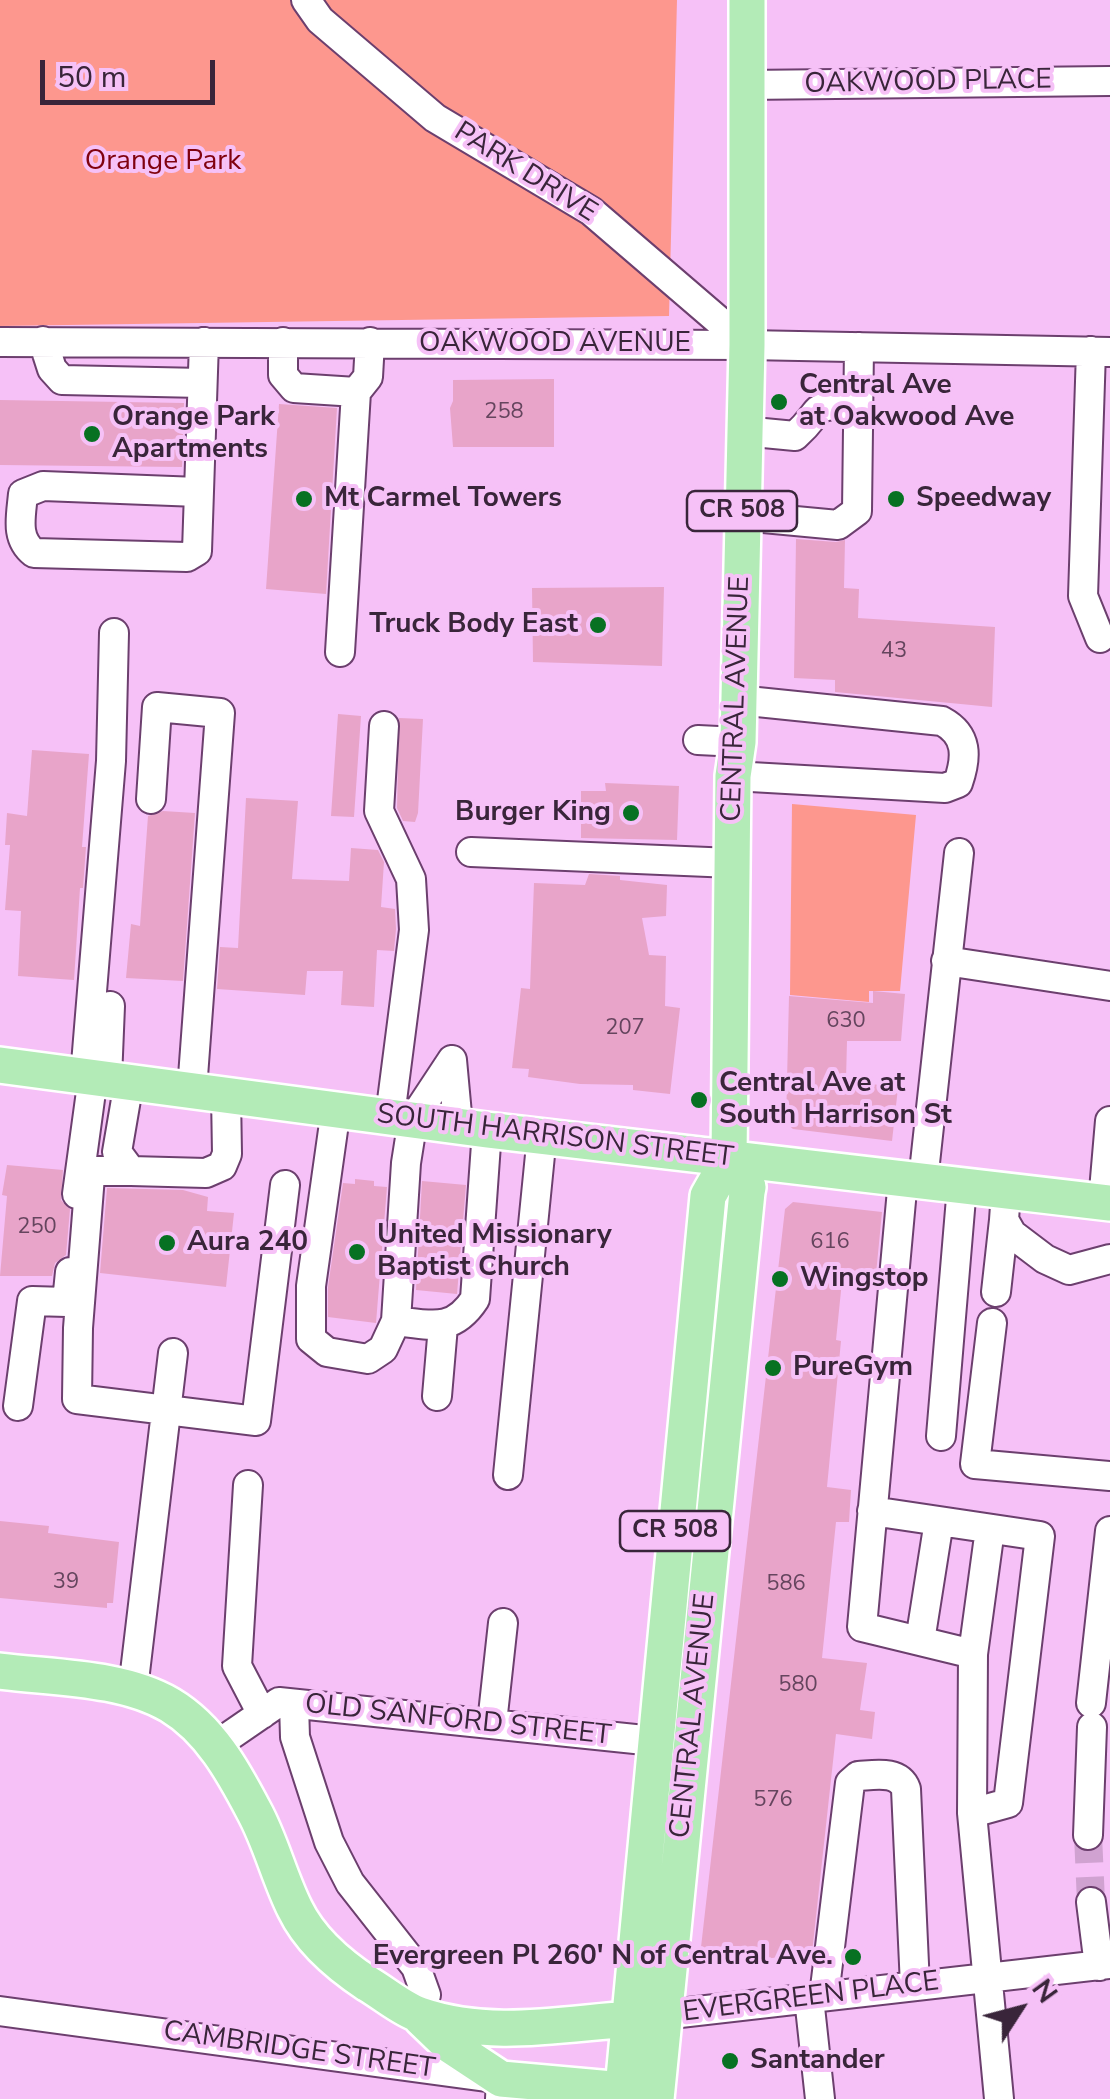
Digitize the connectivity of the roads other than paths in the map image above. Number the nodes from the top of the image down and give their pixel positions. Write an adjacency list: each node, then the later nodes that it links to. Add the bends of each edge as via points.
1 (306, 0): 10 (street, PARK DRIVE, via 320,20 435,118 591,211)
2 (747, 0): 4 (main road, CENTRAL AVENUE / CR 508)
3 (1110, 81): 4 (street, OAKWOOD PLACE)
4 (745, 84): 10 (main road, CENTRAL AVENUE / CR 508)
5 (43, 341): 6 (street, OAKWOOD AVENUE); 7 (street, OAKWOOD AVENUE); 13 (street, via 62,380)
6 (0, 342)
7 (204, 342): 8 (street, OAKWOOD AVENUE); 13 (street)
8 (283, 342): 9 (street, OAKWOOD AVENUE); 14 (street, via 284,375 294,388)
9 (370, 342): 10 (street, OAKWOOD AVENUE); 14 (street, via 368,377)
10 (747, 345): 11 (street, OAKWOOD AVENUE); 16 (main road, CENTRAL AVENUE / CR 508)
11 (859, 347): 12 (street, OAKWOOD AVENUE); 15 (street)
12 (1100, 351): 20 (street, via 1083,596)
13 (202, 383): 17 (street)
14 (356, 392): 21 (street)
15 (858, 405): 16 (street, via 824,405 795,436); 18 (street, via 852,517 838,525)
16 (743, 431): 18 (main road, CENTRAL AVENUE / CR 508)
17 (198, 492): 17 (street, via 43,486 23,494 20,534 34,554 188,558 197,551)
18 (742, 516): 22 (main road, CENTRAL AVENUE / CR 508)
19 (114, 633): 35 (street)
20 (1100, 638)
21 (340, 652)
22 (738, 700): 25 (main road, CENTRAL AVENUE / CR 508); 25 (street, via 942,722 962,738 963,767 958,782 945,788)
23 (384, 726): 38 (street, via 380,811 410,878 414,930)
24 (698, 740): 25 (street)
25 (735, 759): 30 (main road, CENTRAL AVENUE / CR 508)
26 (150, 799): 36 (street, via 156,708 220,713)
27 (124, 812): 35 (street)
28 (471, 852): 30 (street)
29 (959, 853): 31 (street)
30 (732, 863): 42 (main road, CENTRAL AVENUE / CR 508)
31 (946, 961): 32 (street); 44 (street)
32 (1110, 986)
33 (212, 1036): 36 (street)
34 (0, 1065): 35 (main road, SOUTH HARRISON STREET)
35 (103, 1078): 36 (main road, SOUTH HARRISON STREET); 43 (street, via 117,1152); 56 (street, via 79,1170 66,1302 32,1301)
36 (208, 1092): 37 (main road, SOUTH HARRISON STREET, via 298,1093); 43 (street, via 227,1154 222,1166 206,1173)
37 (336, 1110): 38 (main road, SOUTH HARRISON STREET); 51 (street, via 311,1286 311,1339 327,1352 368,1359 383,1349)
38 (401, 1118): 40 (main road, SOUTH HARRISON STREET); 40 (street, via 452,1060); 51 (street, via 406,1163)
39 (1110, 1121): 47 (street)
40 (472, 1127): 41 (main road, SOUTH HARRISON STREET); 53 (street, via 475,1299)
41 (542, 1135): 42 (main road, SOUTH HARRISON STREET); 59 (street)
42 (729, 1159): 44 (main road, SOUTH HARRISON STREET); 74 (main road, CENTRAL AVENUE / CR 508, via 708,1196); 85 (main road, CENTRAL AVENUE / CR 508, via 748,1187)
43 (131, 1171): 57 (street, via 90,1176 77,1400)
44 (913, 1180): 46 (main road, SOUTH HARRISON STREET); 62 (street)
45 (285, 1184): 57 (street, via 256,1421)
46 (962, 1186): 48 (main road, SOUTH HARRISON STREET); 58 (street)
47 (1107, 1203): 48 (main road, SOUTH HARRISON STREET)
48 (1005, 1206): 49 (street, via 1012,1234 1045,1259 1069,1270); 50 (street)
49 (1110, 1259)
50 (996, 1292)
51 (396, 1321): 53 (street)
52 (992, 1323): 60 (street, via 975,1464)
53 (443, 1326): 55 (street)
54 (173, 1353): 57 (street)
55 (437, 1396)
56 (18, 1406)
57 (166, 1410): 70 (street)
58 (941, 1436)
59 (508, 1476)
60 (1110, 1476)
61 (248, 1485): 72 (street, via 238,1666)
62 (872, 1511): 63 (street); 67 (street, via 862,1627)
63 (939, 1521): 64 (street); 67 (street)
64 (990, 1528): 68 (street); 76 (street, via 1040,1536 1008,1803)
65 (1110, 1531): 77 (street)
66 (503, 1624): 73 (street)
67 (920, 1641): 68 (street)
68 (973, 1654): 76 (street)
69 (0, 1671): 70 (main road)
70 (133, 1689): 75 (main road, via 172,1706)
71 (294, 1704): 72 (street, OLD SANFORD STREET, via 279,1702); 73 (street, OLD SANFORD STREET); 84 (street, via 296,1737 329,1842 350,1883 416,1966 426,1995)
72 (262, 1714): 75 (street, OLD SANFORD STREET)
73 (492, 1723): 74 (street, OLD SANFORD STREET)
74 (654, 1741): 85 (main road, CENTRAL AVENUE / CR 508)
75 (215, 1746): 84 (main road, via 263,1827 295,1911 324,1950)
76 (972, 1813): 80 (street)
77 (1088, 1835)
78 (1091, 1902): 79 (street)
79 (1104, 1965): 80 (street, EVERGREEN PLACE)
80 (990, 1977): 81 (street, EVERGREEN PLACE); 89 (street)
81 (915, 1986): 82 (street, EVERGREEN PLACE); 82 (street, via 906,1790 896,1777 858,1776 850,1783)
82 (817, 1997): 85 (street, EVERGREEN PLACE); 88 (street)
83 (0, 2011): 86 (street, CAMBRIDGE STREET)
84 (416, 2014): 85 (main road, via 521,2030); 86 (main road)
85 (647, 2017): 87 (main road, CENTRAL AVENUE / CR 508)
86 (500, 2089): 87 (main road, CAMBRIDGE STREET)
87 (640, 2093)
88 (820, 2099)
89 (999, 2099)

